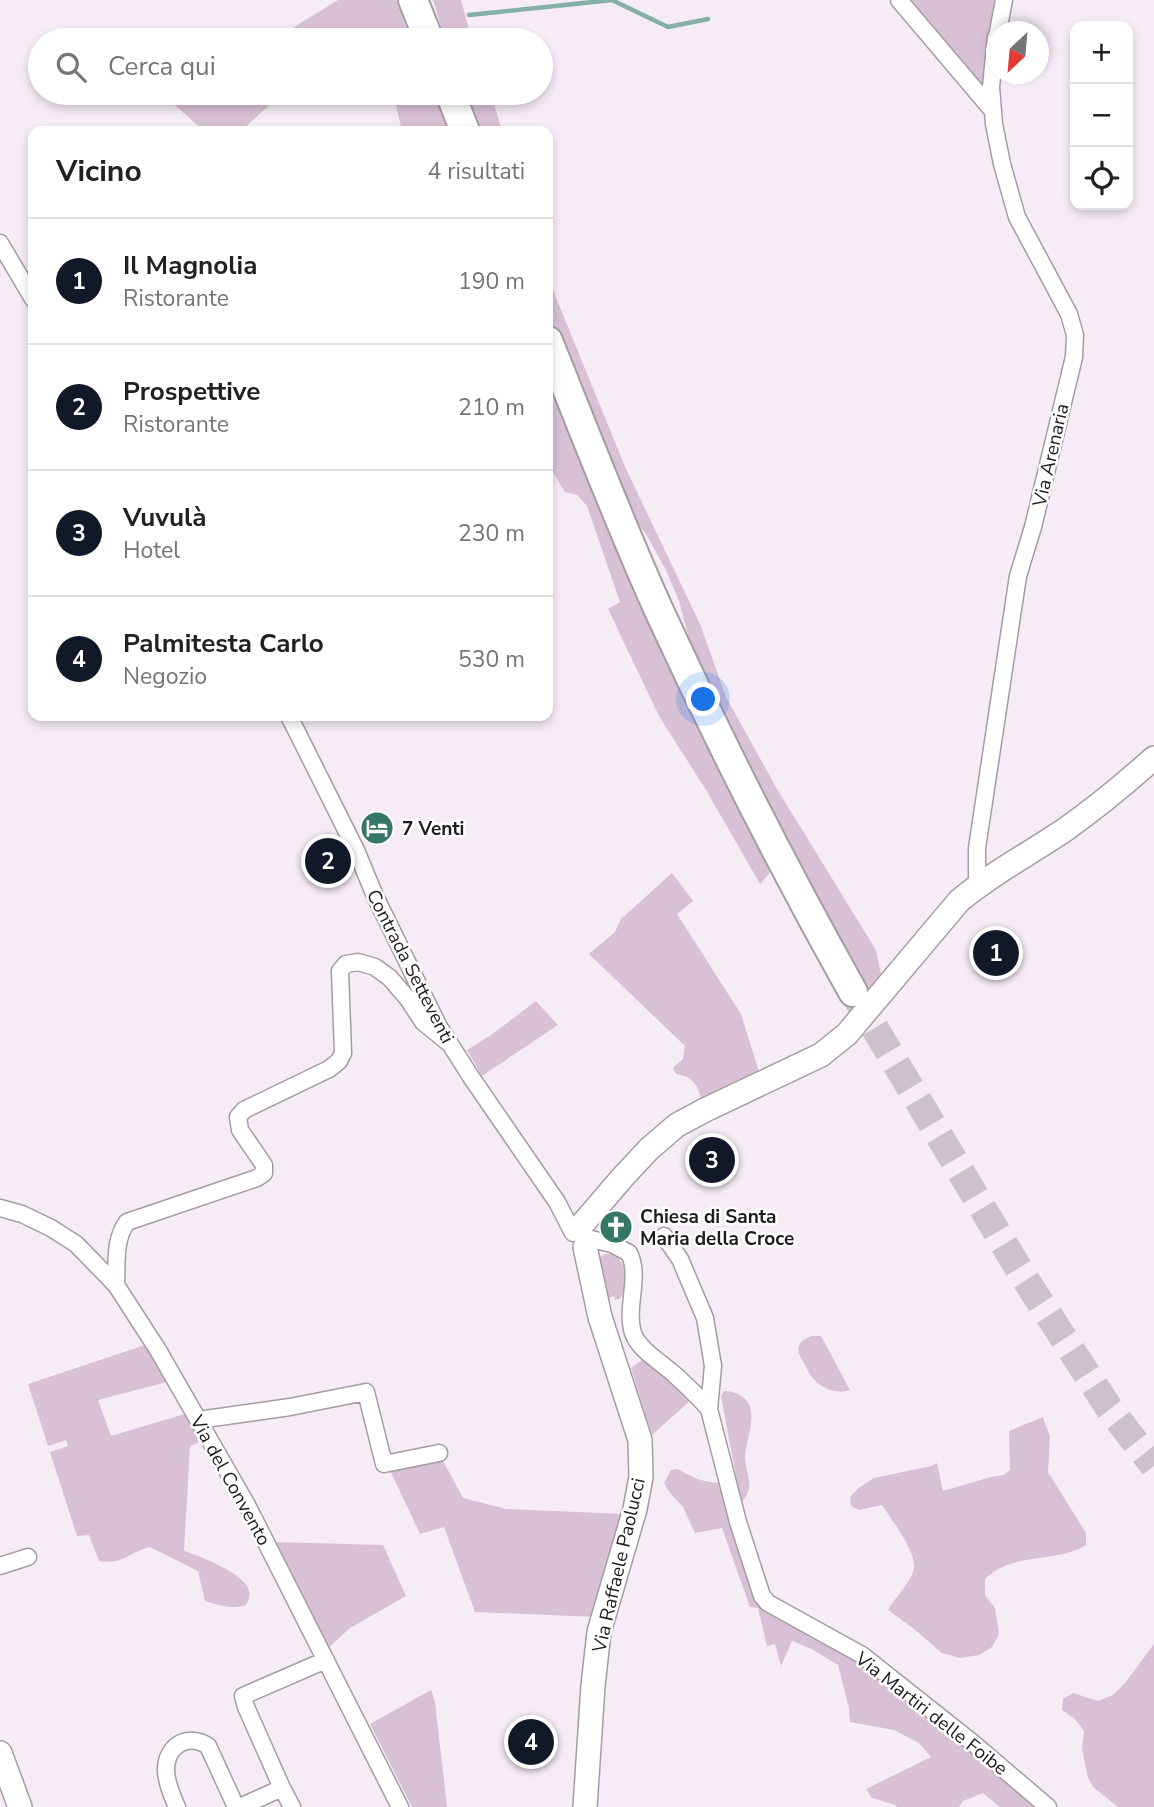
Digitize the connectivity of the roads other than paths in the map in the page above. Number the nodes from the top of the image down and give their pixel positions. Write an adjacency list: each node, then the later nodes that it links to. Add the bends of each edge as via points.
1 (899, 0): 6 (street)
2 (1004, 0): 3 (street)
3 (1000, 21)
4 (991, 84): 6 (street, Via Arenaria)
5 (455, 105): 7 (highway)
6 (993, 111): 13 (street, Via Arenaria, via 1017,218 1069,314 1075,335 1074,357 1018,576 977,848)
7 (463, 126)
8 (0, 243): 9 (street)
9 (28, 291)
10 (553, 353): 14 (highway, via 625,533 685,666 778,855)
11 (292, 721): 15 (street, Contrada Setteventi)
12 (1154, 758): 13 (main road, via 1066,829)
13 (977, 886): 17 (main road, via 959,901 847,1034 821,1055 677,1125 618,1182)
14 (853, 992)
15 (450, 1044): 17 (street, Contrada Setteventi); 19 (street, via 424,1021 390,978 375,967 346,964 340,971 343,1054 339,1062 238,1117 240,1130 264,1165 264,1173 127,1222 118,1241)
16 (0, 1208): 19 (street, Via del Convento, via 22,1214 76,1244)
17 (583, 1235): 20 (street, Via Martiri delle Foibe, via 629,1253 634,1267 635,1338); 33 (main road, Via Raffaele Paolucci, via 600,1317 640,1440 641,1477 599,1632)
18 (664, 1236): 20 (street, Via Martiri delle Foibe, via 680,1259 705,1318 713,1366)
19 (116, 1285): 21 (street, Via del Convento)
20 (709, 1409): 34 (street, Via Martiri delle Foibe, via 762,1596 862,1656)
21 (198, 1420): 22 (street, via 366,1391 384,1464); 25 (street, Via del Convento)
22 (439, 1453)
23 (28, 1557): 24 (street)
24 (0, 1566)
25 (326, 1660): 27 (street, via 243,1696); 32 (street, Via del Convento)
26 (0, 1754): 28 (main road)
27 (282, 1788): 30 (street); 31 (street)
28 (20, 1807)
29 (177, 1807): 30 (street, via 166,1764 174,1748 185,1740 208,1746)
30 (238, 1807)
31 (292, 1807)
32 (400, 1807)
33 (585, 1807)
34 (1048, 1807)

